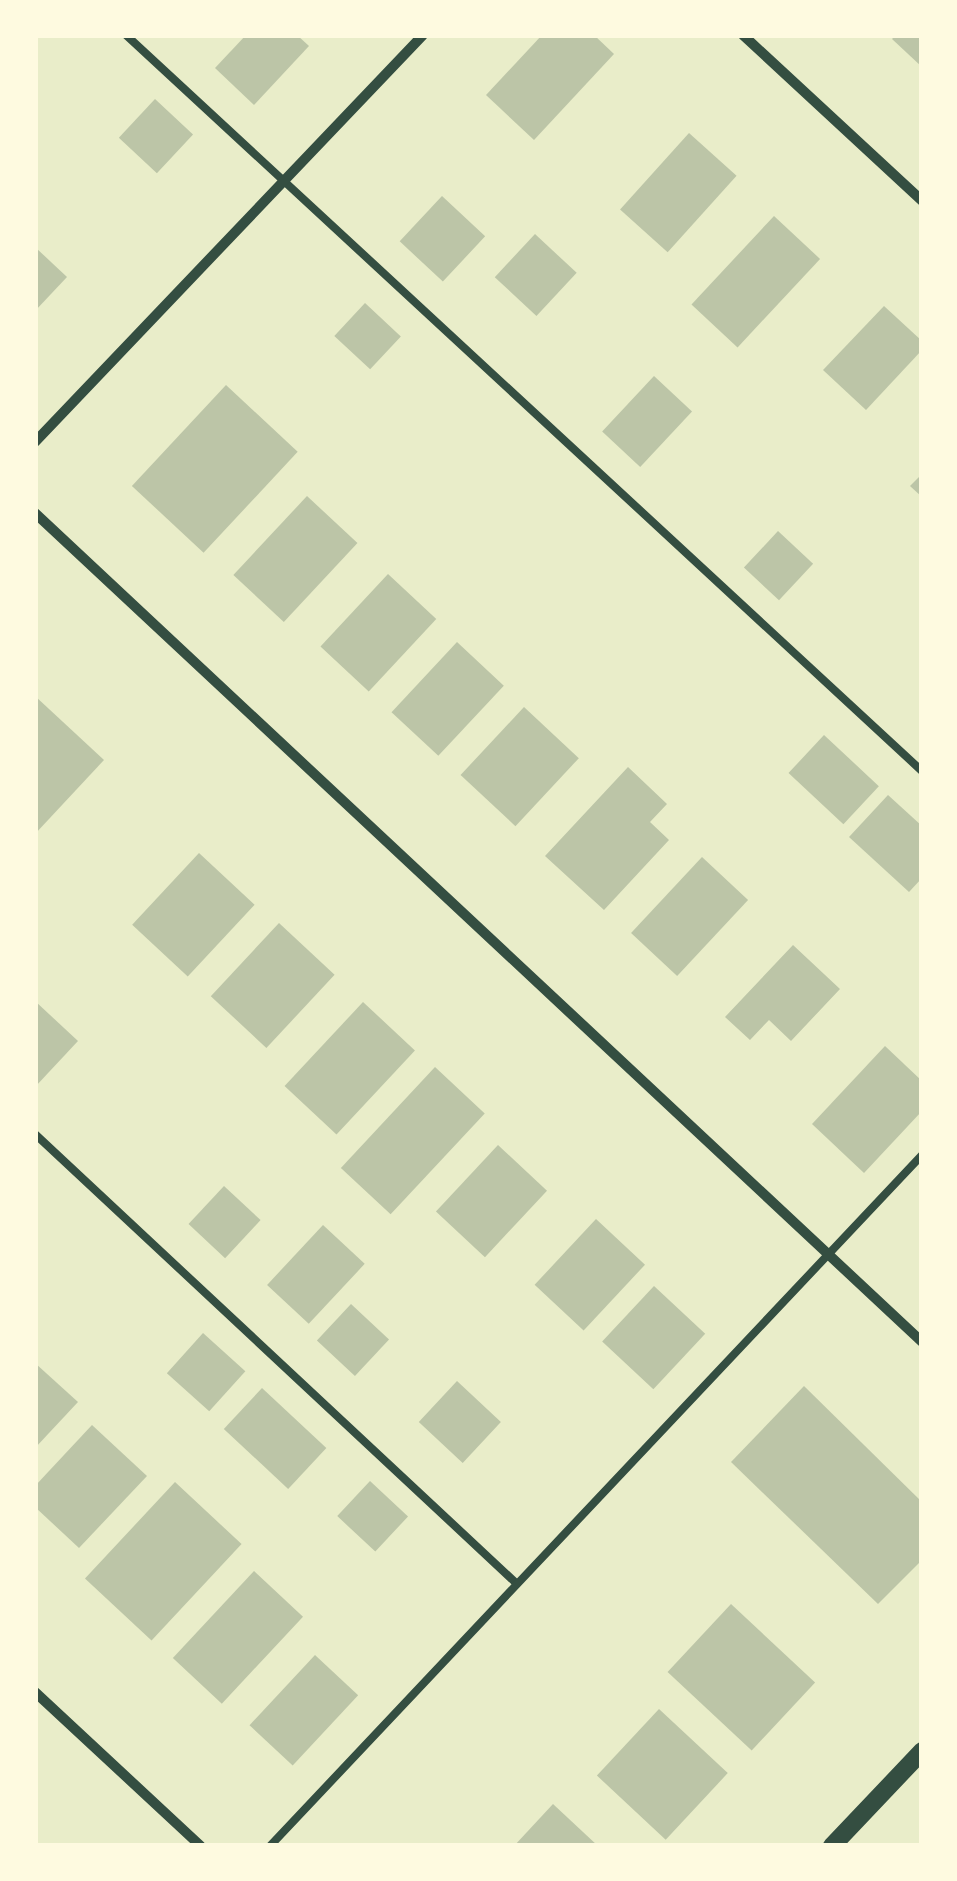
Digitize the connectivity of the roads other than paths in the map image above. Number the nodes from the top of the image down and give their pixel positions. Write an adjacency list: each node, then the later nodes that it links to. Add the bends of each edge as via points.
1 (126, 35): 4 (lane)
2 (423, 35): 4 (street)
3 (743, 35): 5 (street)
4 (284, 181): 6 (street); 8 (lane)
5 (922, 201)
6 (35, 442)
7 (35, 513): 11 (street)
8 (922, 771)
9 (35, 1134): 13 (lane)
10 (922, 1155): 11 (lane)
11 (828, 1254): 12 (street); 13 (lane)
12 (922, 1342)
13 (517, 1584): 17 (lane)
14 (35, 1692): 16 (street)
15 (922, 1751): 18 (street)
16 (201, 1846)
17 (270, 1846)
18 (832, 1846)

